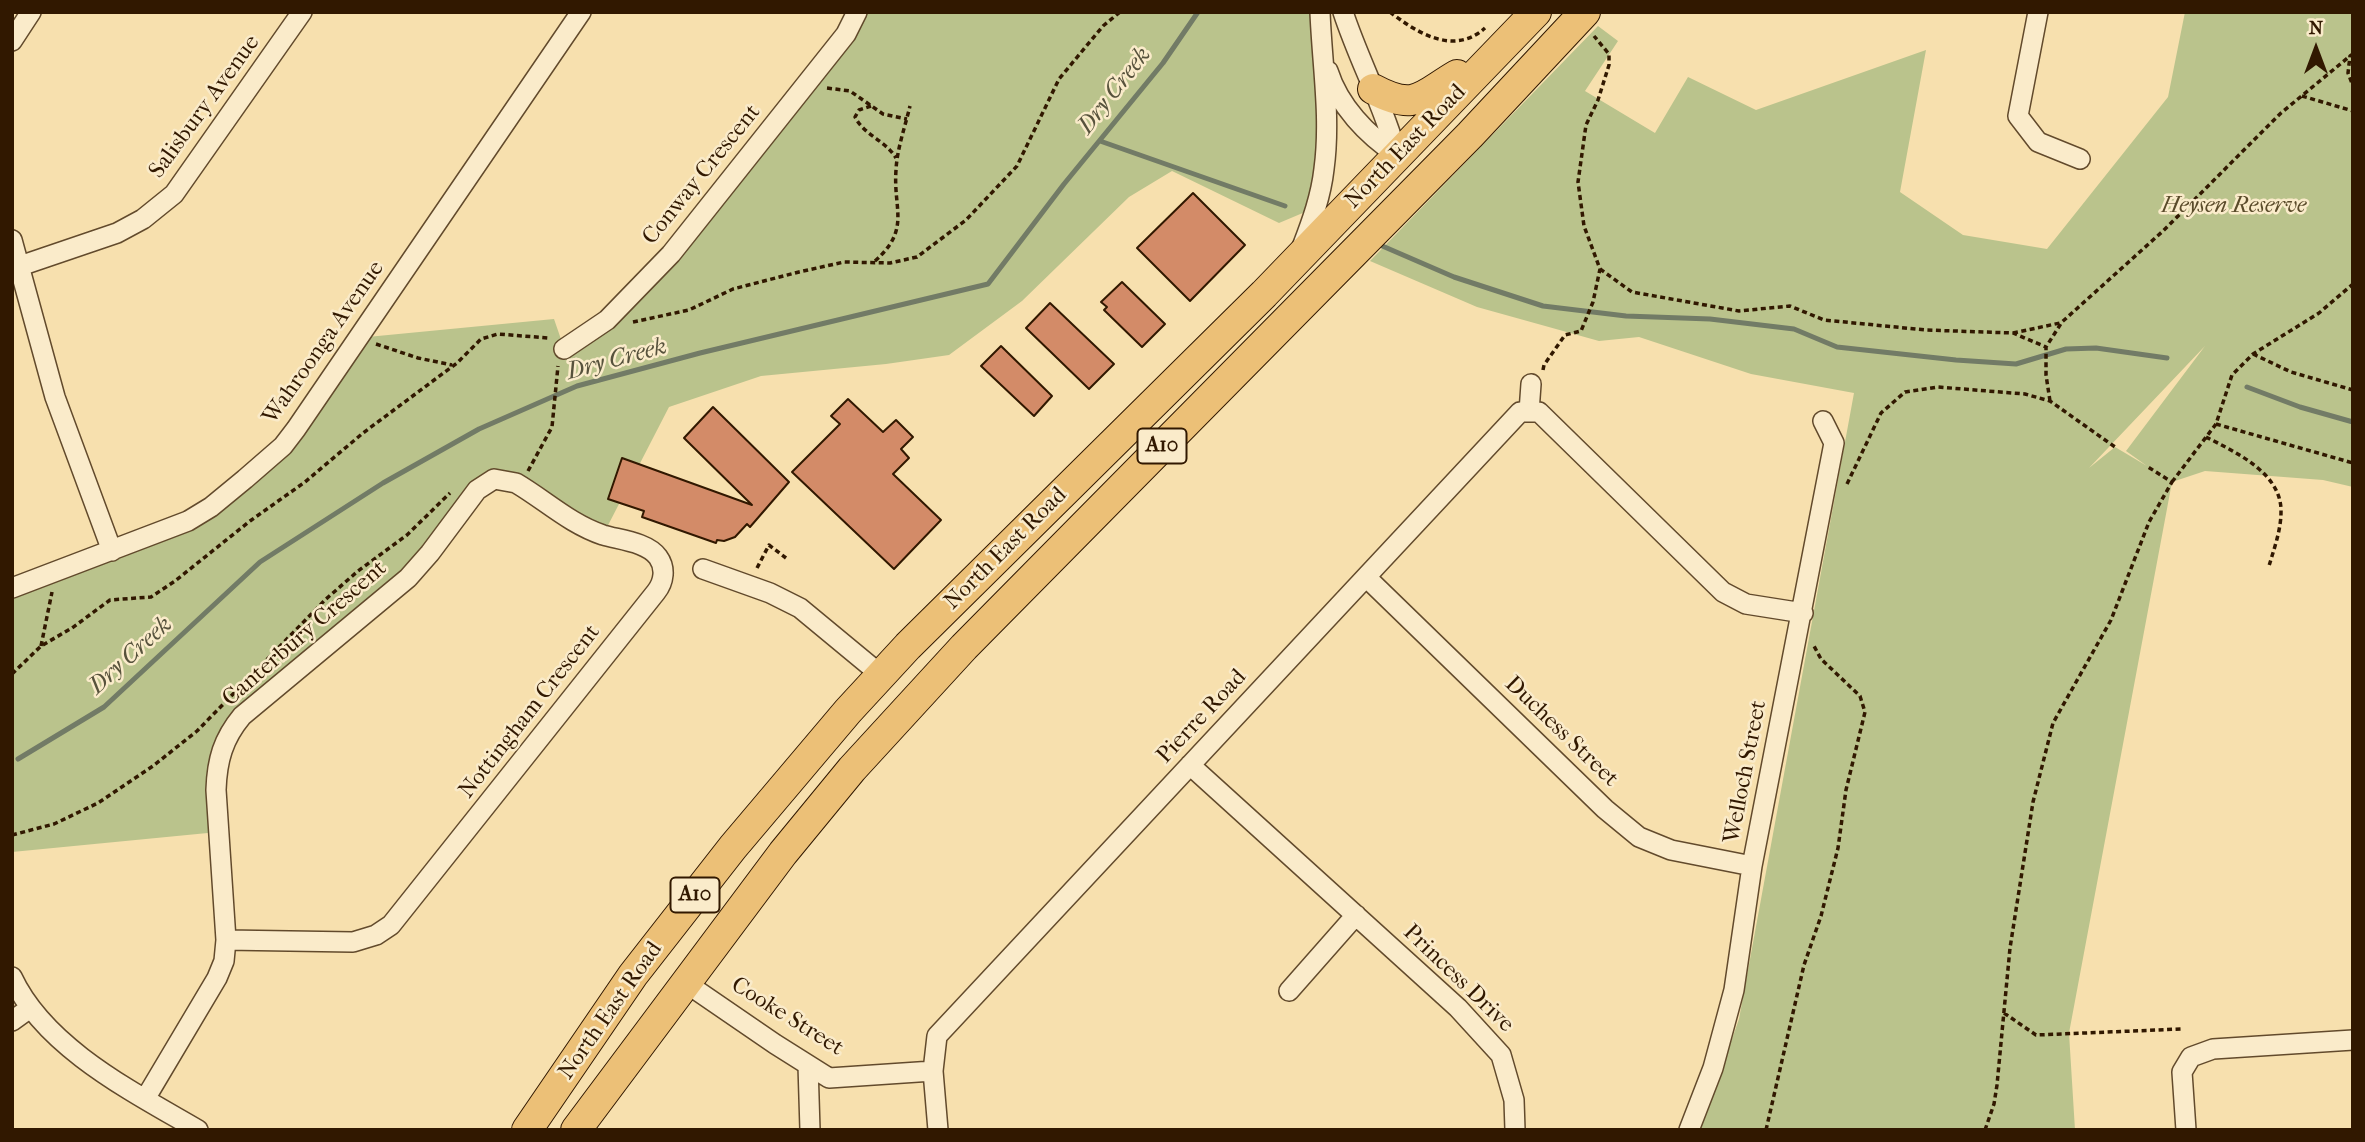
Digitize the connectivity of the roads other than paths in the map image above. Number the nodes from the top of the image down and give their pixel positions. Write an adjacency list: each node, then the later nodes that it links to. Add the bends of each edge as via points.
1 (31, 12): 10 (street)
2 (302, 12): 20 (street, Salisbury Avenue, via 174,194 117,233)
3 (581, 12): 26 (street, Wahroonga Avenue, via 296,429 270,458 211,507)
4 (857, 12): 21 (street, Conway Crescent, via 846,34 671,254 607,320)
5 (1320, 12): 11 (street)
6 (1343, 12): 13 (street)
7 (1536, 12): 12 (highway, North East Road / A10)
8 (2038, 12): 16 (street, via 2018,116 2038,142)
9 (1588, 22): 14 (highway, North East Road / A10)
10 (12, 41)
11 (1321, 50): 15 (street, via 1336,91 1350,113 1378,143); 19 (street, via 1324,167 1317,207)
12 (1489, 63): 13 (highway, via 1464,71 1418,99 1390,98); 15 (highway, North East Road / A10)
13 (1373, 89): 15 (street)
14 (1470, 135): 15 (highway, via 1424,153); 17 (highway, North East Road / A10)
15 (1397, 155): 17 (highway); 19 (highway, North East Road / A10)
16 (2080, 159)
17 (1385, 220): 31 (highway, North East Road / A10)
18 (12, 240): 20 (street)
19 (1300, 255): 32 (highway, North East Road / A10)
20 (20, 266): 26 (street, via 55,397)
21 (565, 350)
22 (1531, 384): 23 (street)
23 (1529, 412): 28 (street, Pierre Road, via 1520,412); 30 (street, via 1539,412 1723,592 1746,604)
24 (1823, 421): 30 (street, Welloch Street, via 1834,443)
25 (520, 475): 37 (street, Canterbury Crescent, via 491,480 463,493 408,578 242,716 229,734 218,760 216,790); 37 (street, Nottingham Crescent, via 576,523 653,552 662,566 660,587 385,930 353,942)
26 (112, 551): 29 (street, Wahroonga Avenue)
27 (704, 569): 32 (street, via 800,608)
28 (1366, 577): 34 (street, Pierre Road); 35 (street, Duchess Street, via 1639,837 1671,850)
29 (12, 588)
30 (1803, 612): 35 (street, Welloch Street)
31 (941, 673): 32 (highway, via 909,681); 33 (highway, North East Road / A10)
32 (881, 675): 33 (highway, via 888,704); 48 (highway, North East Road / A10, via 733,847 633,975)
33 (885, 733): 39 (highway, North East Road / A10, via 783,853)
34 (1190, 765): 36 (street, Princess Drive); 45 (street, Pierre Road, via 936,1036)
35 (1752, 866): 53 (street, Welloch Street, via 1734,990 1713,1068)
36 (1356, 915): 40 (street); 52 (street, Princess Drive, via 1458,1008 1501,1055 1514,1100)
37 (226, 940): 46 (street, Canterbury Crescent, via 217,978)
38 (12, 977): 41 (street)
39 (686, 983): 44 (street, Cooke Street); 49 (highway, North East Road / A10)
40 (1289, 990)
41 (30, 1008): 42 (street); 46 (street, via 73,1050)
42 (12, 1021)
43 (2353, 1040): 54 (street, via 2213,1049 2190,1056 2182,1072)
44 (808, 1065): 45 (street, Cooke Street, via 829,1078); 50 (street)
45 (933, 1071): 51 (street)
46 (145, 1099): 47 (street)
47 (198, 1130)
48 (527, 1130)
49 (576, 1130)
50 (810, 1130)
51 (938, 1130)
52 (1516, 1130)
53 (1689, 1130)
54 (2186, 1130)

